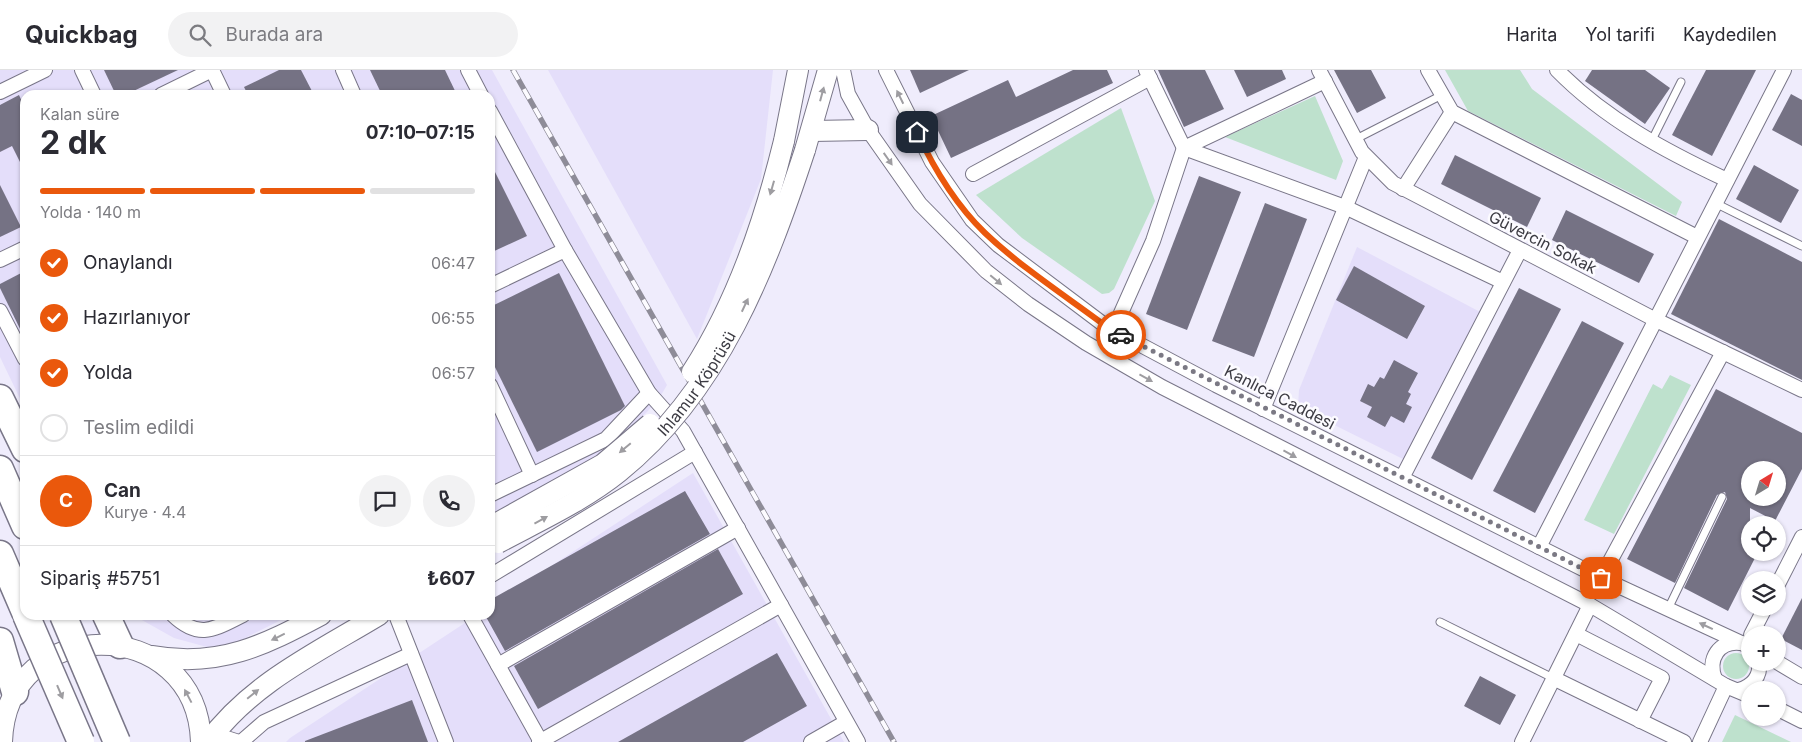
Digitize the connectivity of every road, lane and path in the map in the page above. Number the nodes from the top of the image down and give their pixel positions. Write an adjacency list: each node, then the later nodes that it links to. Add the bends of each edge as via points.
1 (46, 70): 21 (street)
2 (82, 70): 16 (street)
3 (212, 70): 17 (street); 18 (street)
4 (342, 70): 19 (street)
5 (468, 70): 20 (street)
6 (798, 70): 64 (street, Ihlamur Köprüsü, one-way to 64, bridge, via 784,141 764,214 740,279 714,336 678,392 649,426 609,460)
7 (828, 70): 26 (street, Ihlamur Köprüsü, one-way to 7)
8 (843, 70): 25 (street, via 848,94)
9 (886, 70): 46 (street, Kanlıca Caddesi, one-way to 9, via 998,245 972,220 932,162)
10 (1428, 70): 22 (street)
11 (1556, 70): 28 (street, via 1610,115)
12 (1784, 70): 32 (street)
13 (1148, 74): 29 (street); 31 (street)
14 (1322, 76): 27 (street, Güvercin Sokak); 29 (street)
15 (1681, 82): 28 (lane)
16 (92, 90)
17 (171, 90)
18 (222, 90)
19 (352, 90)
20 (478, 90)
21 (0, 92)
22 (1442, 95): 23 (street); 27 (lane)
23 (1452, 112): 33 (street); 36 (street)
24 (495, 121): 39 (street)
25 (868, 130): 26 (street); 73 (street, one-way to 73, via 920,204 973,259 1028,304 1086,343 1296,457)
26 (812, 131): 65 (street, Ihlamur Köprüsü, one-way to 26, bridge, via 580,499 618,472 660,434 694,392 718,357 746,304 777,230)
27 (1354, 140): 30 (street, Güvercin Sokak)
28 (1651, 142): 32 (street)
29 (1184, 148): 35 (street); 46 (street, via 1153,241)
30 (1366, 157): 33 (street, Güvercin Sokak); 35 (street)
31 (973, 174)
32 (1727, 180): 34 (street)
33 (1403, 189): 40 (street, Güvercin Sokak)
34 (1715, 203): 36 (street); 37 (lane)
35 (1345, 207): 42 (street); 53 (street)
36 (1697, 237): 45 (street)
37 (1802, 246)
38 (20, 250): 41 (street)
39 (565, 250): 43 (street); 50 (street)
40 (1520, 250): 42 (street); 45 (street, Güvercin Sokak)
41 (0, 260)
42 (1503, 282): 57 (street)
43 (495, 284)
44 (0, 311): 47 (street)
45 (1654, 318): 48 (street, Güvercin Sokak); 66 (street)
46 (1113, 330): 53 (street, Kanlıca Caddesi)
47 (20, 346)
48 (1723, 352): 49 (street, Güvercin Sokak); 70 (street)
49 (1802, 390)
50 (649, 393): 55 (street, via 683,431); 56 (street, via 606,439)
51 (495, 395): 56 (street)
52 (0, 398): 54 (highway)
53 (1263, 408): 57 (street, Kanlıca Caddesi)
54 (20, 439)
55 (695, 452): 62 (street); 69 (street)
56 (532, 475): 59 (street)
57 (1402, 478): 66 (street, Kanlıca Caddesi)
58 (5, 480): 61 (highway)
59 (495, 493)
60 (1722, 497): 74 (lane)
61 (20, 514)
62 (738, 528): 72 (street); 92 (street)
63 (1802, 537): 68 (street)
64 (495, 539)
65 (495, 539)
66 (1539, 547): 70 (street, Kanlıca Caddesi)
67 (0, 554): 71 (highway)
68 (1785, 571)
69 (495, 573)
70 (1601, 578): 74 (street, Kanlıca Caddesi)
71 (20, 599)
72 (781, 605): 102 (street); 109 (street)
73 (1590, 605): 85 (street); 97 (street)
74 (1668, 609): 86 (street, Kanlıca Caddesi, one-way to 74)
75 (29, 620): 105 (highway, one-way to 105, bridge)
76 (65, 620): 106 (highway, bridge)
77 (108, 620): 89 (highway)
78 (181, 620): 79 (street, via 192,627 210,631)
79 (233, 620)
80 (311, 620): 91 (street, one-way to 91, via 275,639 225,656 180,660)
81 (371, 620): 104 (street, one-way to 81, via 244,701 272,680)
82 (398, 620): 90 (street)
83 (473, 620): 92 (street)
84 (1440, 622): 96 (lane)
85 (1576, 634): 96 (street); 100 (street, via 1662,678)
86 (1741, 639)
87 (0, 641): 98 (highway)
88 (1741, 642): 97 (street, via 1720,648 1712,659 1711,666)
89 (120, 645): 91 (street); 98 (street, via 96,643 72,647 49,657 30,672)
90 (411, 654): 107 (street, via 264,722); 108 (street)
91 (150, 656): 104 (street, one-way to 91, via 183,686)
92 (498, 665): 109 (street)
93 (1786, 667): 95 (street)
94 (1758, 671): 97 (street, via 1751,685)
95 (1802, 677)
96 (1553, 678): 100 (street); 112 (street)
97 (1733, 688): 114 (street)
98 (15, 692): 103 (street)
99 (1786, 713): 101 (street)
100 (1640, 720): 113 (street)
101 (1802, 721)
102 (846, 722): 110 (street); 111 (street)
103 (1, 735)
104 (207, 739): 107 (street)
105 (82, 742)
106 (117, 742)
107 (240, 742)
108 (446, 742)
109 (541, 742)
110 (811, 742)
111 (858, 742)
112 (1522, 742)
113 (1684, 742)
114 (1700, 742)

